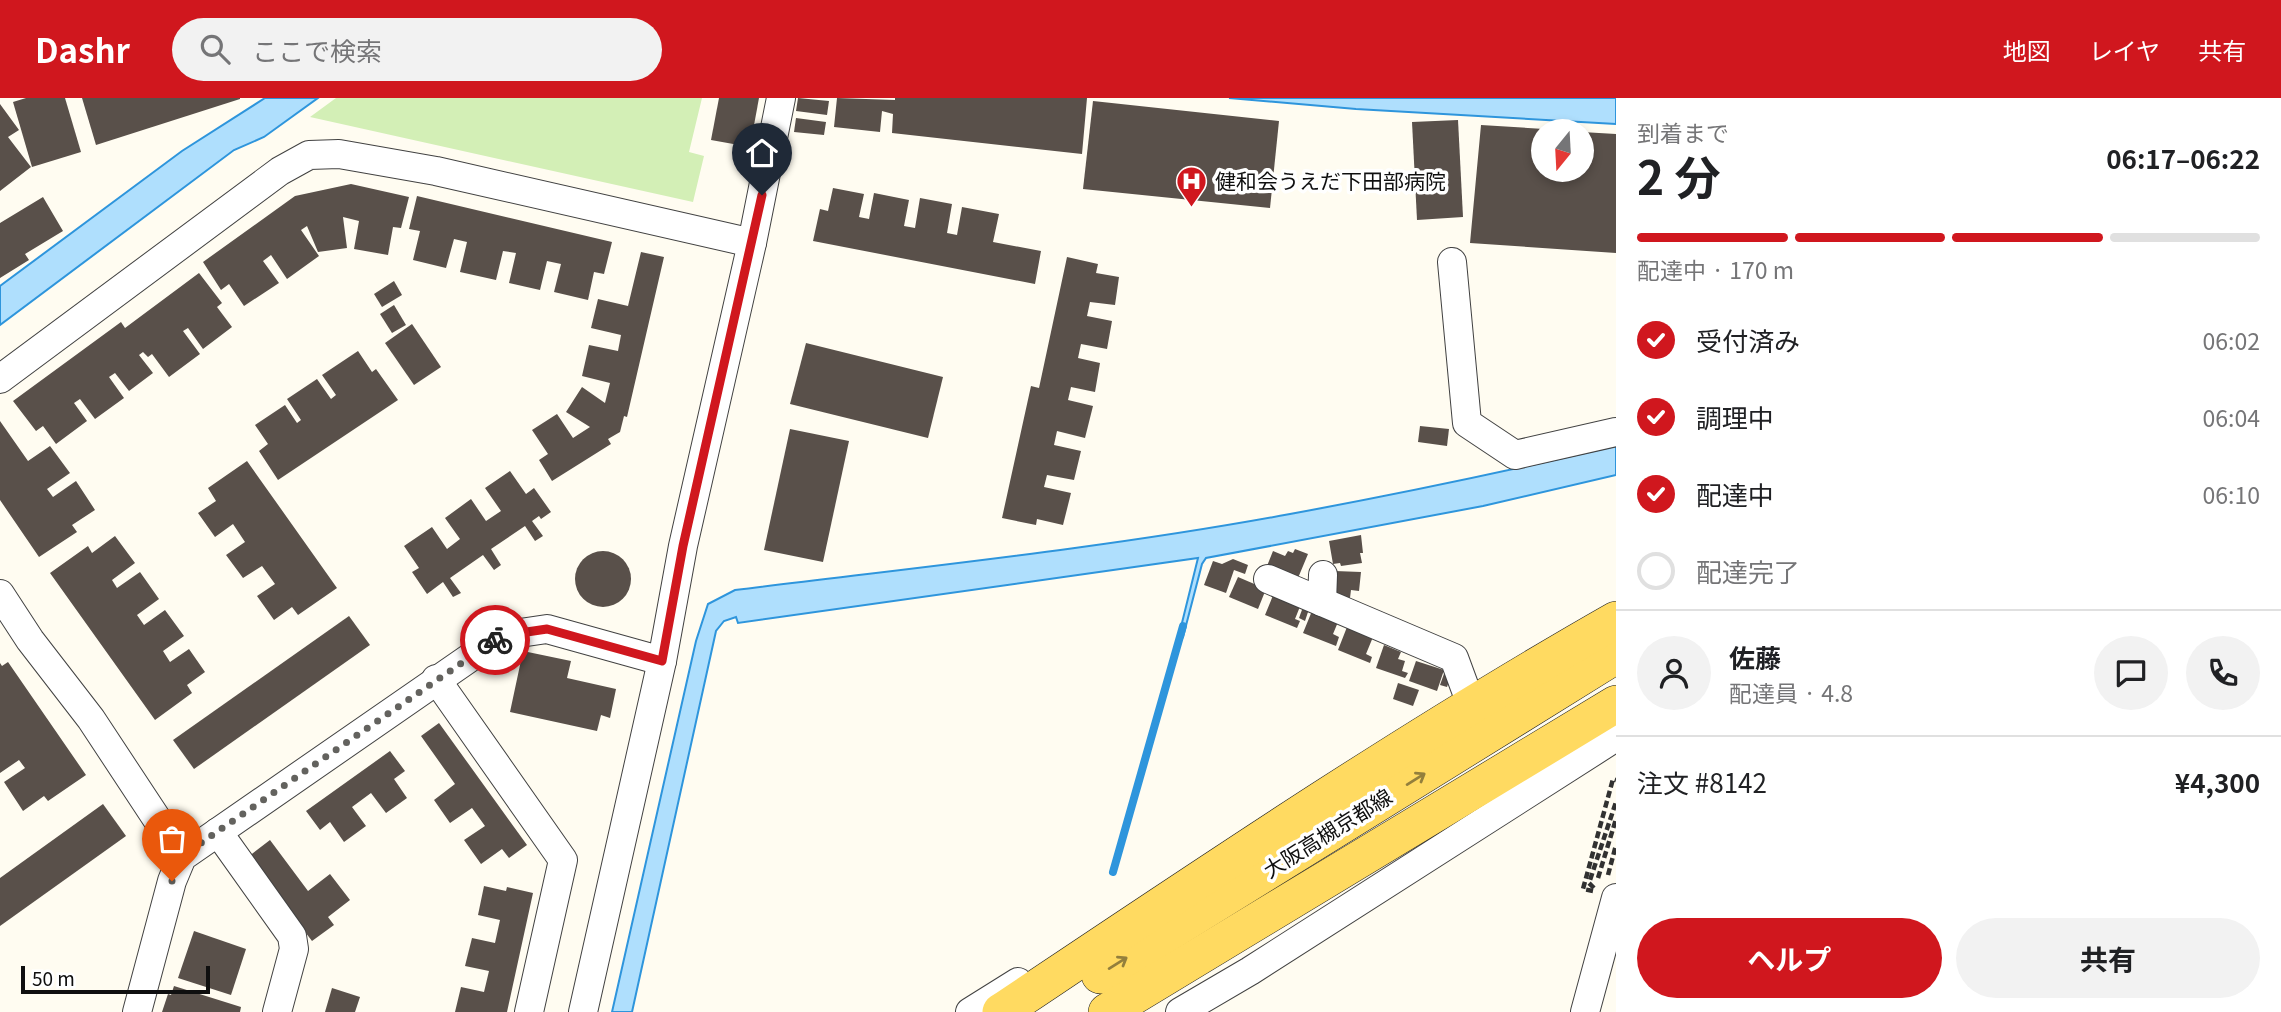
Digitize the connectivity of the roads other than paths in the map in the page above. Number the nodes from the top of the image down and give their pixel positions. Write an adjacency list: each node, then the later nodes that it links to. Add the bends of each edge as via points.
1 (781, 98): 2 (street)
2 (752, 243): 4 (street, via 436,171 339,154 309,155 280,171); 11 (street, via 683,546)
3 (1452, 262): 5 (street, via 1467,423 1516,455)
4 (0, 379)
5 (1616, 432)
6 (1268, 579): 13 (street, via 1322,588 1454,658)
7 (0, 594): 18 (street)
8 (1616, 602): 13 (street)
9 (1616, 620): 25 (main road, via 1542,661 1278,827)
10 (1616, 655): 26 (main road, 大阪高槻京都線, one-way to 10)
11 (662, 661): 12 (street, via 547,629 494,641); 23 (street)
12 (436, 679): 17 (street); 22 (street, via 563,860)
13 (1468, 695): 24 (street)
14 (1616, 704): 27 (main road, 大阪高槻京都線)
15 (1616, 728): 28 (main road)
16 (1616, 737): 29 (street)
17 (218, 832): 18 (street); 21 (street, via 292,936 294,950)
18 (182, 856): 20 (street)
19 (1605, 890): 30 (street)
20 (137, 1012)
21 (277, 1012)
22 (529, 1012)
23 (583, 1012)
24 (970, 1012)
25 (1001, 1012)
26 (1039, 1012)
27 (1107, 1012)
28 (1142, 1012)
29 (1180, 1012)
30 (1585, 1012)

